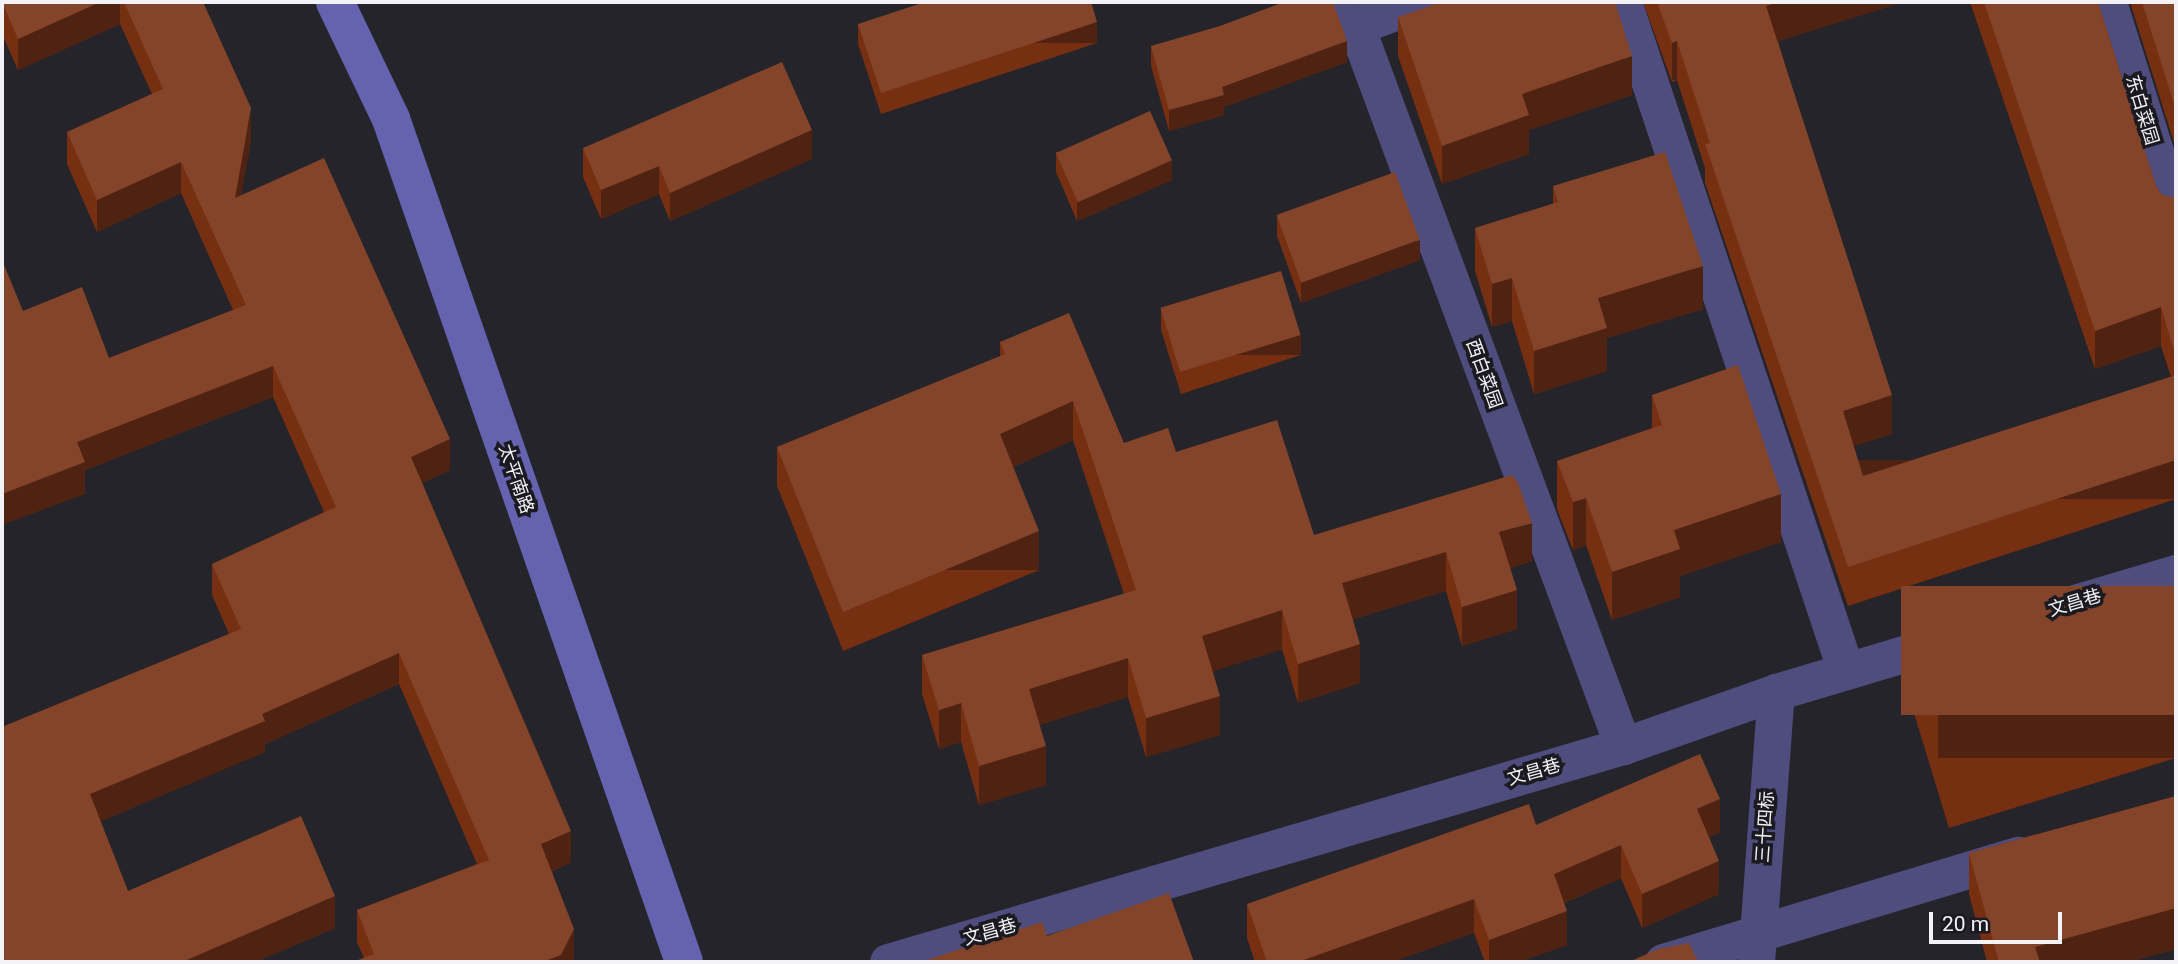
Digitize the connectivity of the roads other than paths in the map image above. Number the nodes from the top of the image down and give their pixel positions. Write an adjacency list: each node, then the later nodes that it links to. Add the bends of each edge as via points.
1 (335, 2): 13 (main road, 太平南路, via 391,119)
2 (1421, 2): 5 (street)
3 (1623, 2): 8 (street)
4 (2108, 2): 6 (street, 东白菜园)
5 (1351, 14): 10 (street, 西白菜园)
6 (2176, 218)
7 (2176, 573): 8 (street, 文昌巷)
8 (1846, 671): 9 (street, 文昌巷)
9 (1776, 692): 10 (street, 文昌巷); 12 (street, 三十四标)
10 (1623, 746): 14 (street, 文昌巷)
11 (2045, 847): 12 (street)
12 (1756, 947): 15 (street)
13 (684, 962)
14 (888, 962)
15 (1663, 962)

